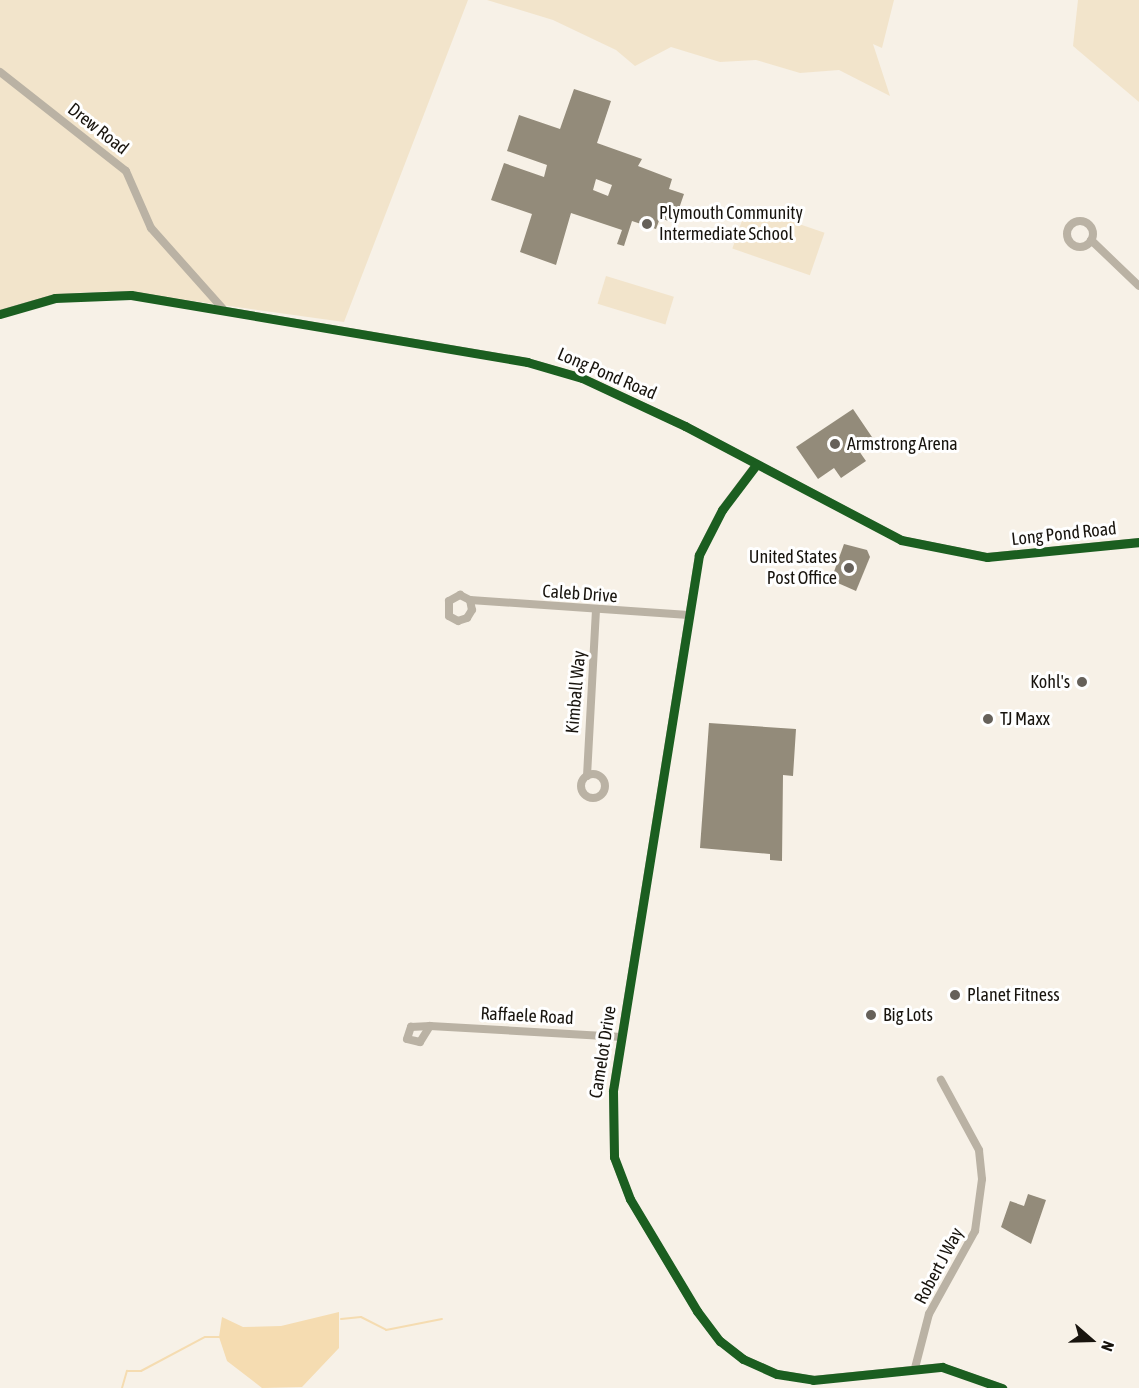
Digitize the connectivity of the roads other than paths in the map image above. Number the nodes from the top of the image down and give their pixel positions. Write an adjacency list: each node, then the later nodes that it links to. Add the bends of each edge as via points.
1 (0, 72): 4 (street, Drew Road, via 126,171 151,228)
2 (1091, 240): 3 (street)
3 (1139, 286)
4 (224, 310): 5 (street, Long Pond Road, via 99,294 43,300); 6 (street, Long Pond Road, via 543,365 636,402)
5 (0, 314)
6 (756, 465): 7 (street, Long Pond Road, via 892,536 940,550 1019,556); 10 (street, Camelot Drive, via 704,541)
7 (1139, 542)
8 (470, 600): 9 (street, Caleb Drive)
9 (596, 611): 10 (street, Caleb Drive); 11 (street, Kimball Way)
10 (688, 615): 13 (street, Camelot Drive)
11 (587, 776)
12 (430, 1026): 13 (street, Raffaele Road)
13 (622, 1037): 16 (street, Camelot Drive, via 610,1130 615,1162 630,1199 720,1341 771,1372)
14 (941, 1080): 15 (street, Robert J Way, via 979,1150 982,1179 975,1231 929,1314)
15 (915, 1368): 16 (street, Camelot Drive); 17 (street, Camelot Drive, via 954,1369)
16 (819, 1384)
17 (1002, 1388)

